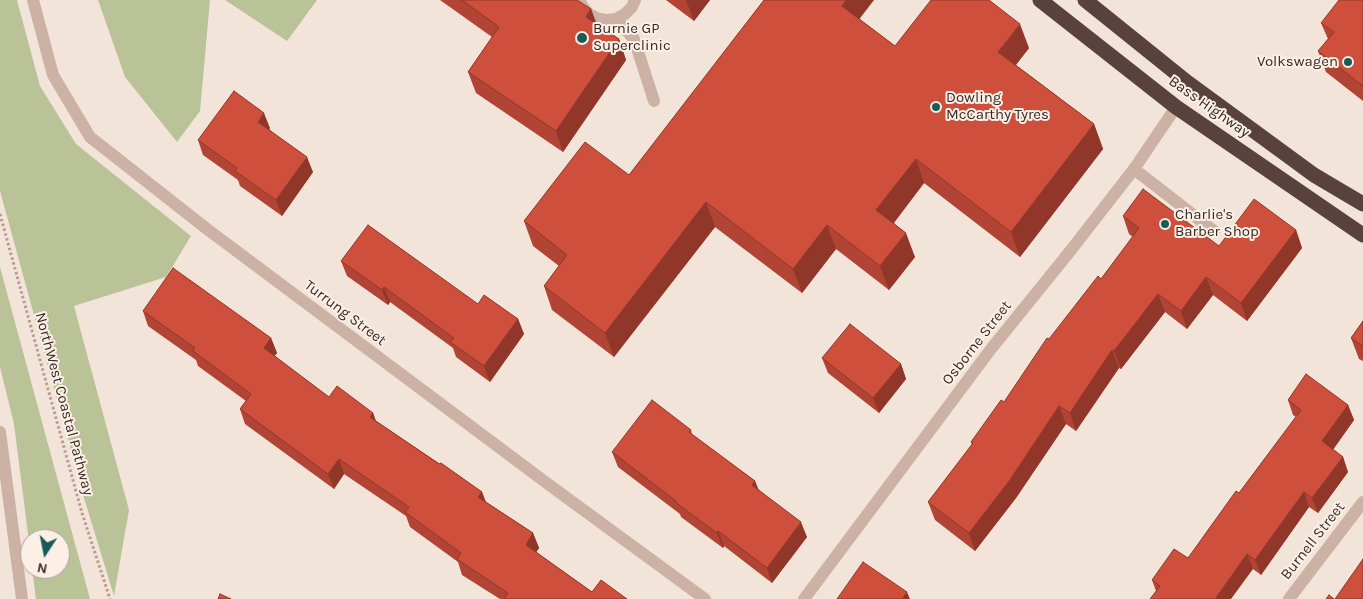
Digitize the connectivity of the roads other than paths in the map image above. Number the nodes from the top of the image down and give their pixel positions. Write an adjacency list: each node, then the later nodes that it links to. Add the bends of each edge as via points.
1 (33, 0): 16 (street, Turrung Street, via 53,75 90,138 255,265)
2 (580, 0): 6 (street, via 589,14 606,20)
3 (635, 0): 6 (street, via 632,7)
4 (1040, 0): 8 (highway, Bass Highway)
5 (1085, 0): 10 (highway, Bass Highway, via 1187,82 1314,175)
6 (616, 19): 7 (street, via 634,39)
7 (654, 101)
8 (1176, 107): 9 (street, Osborne Street); 12 (highway, Bass Highway)
9 (1134, 169): 11 (street); 17 (street, Osborne Street, via 991,349)
10 (1363, 204)
11 (1214, 230)
12 (1363, 235)
13 (0, 432): 15 (street)
14 (1363, 502): 18 (street, Burnell Street)
15 (22, 599)
16 (705, 599)
17 (804, 599)
18 (1289, 599)

